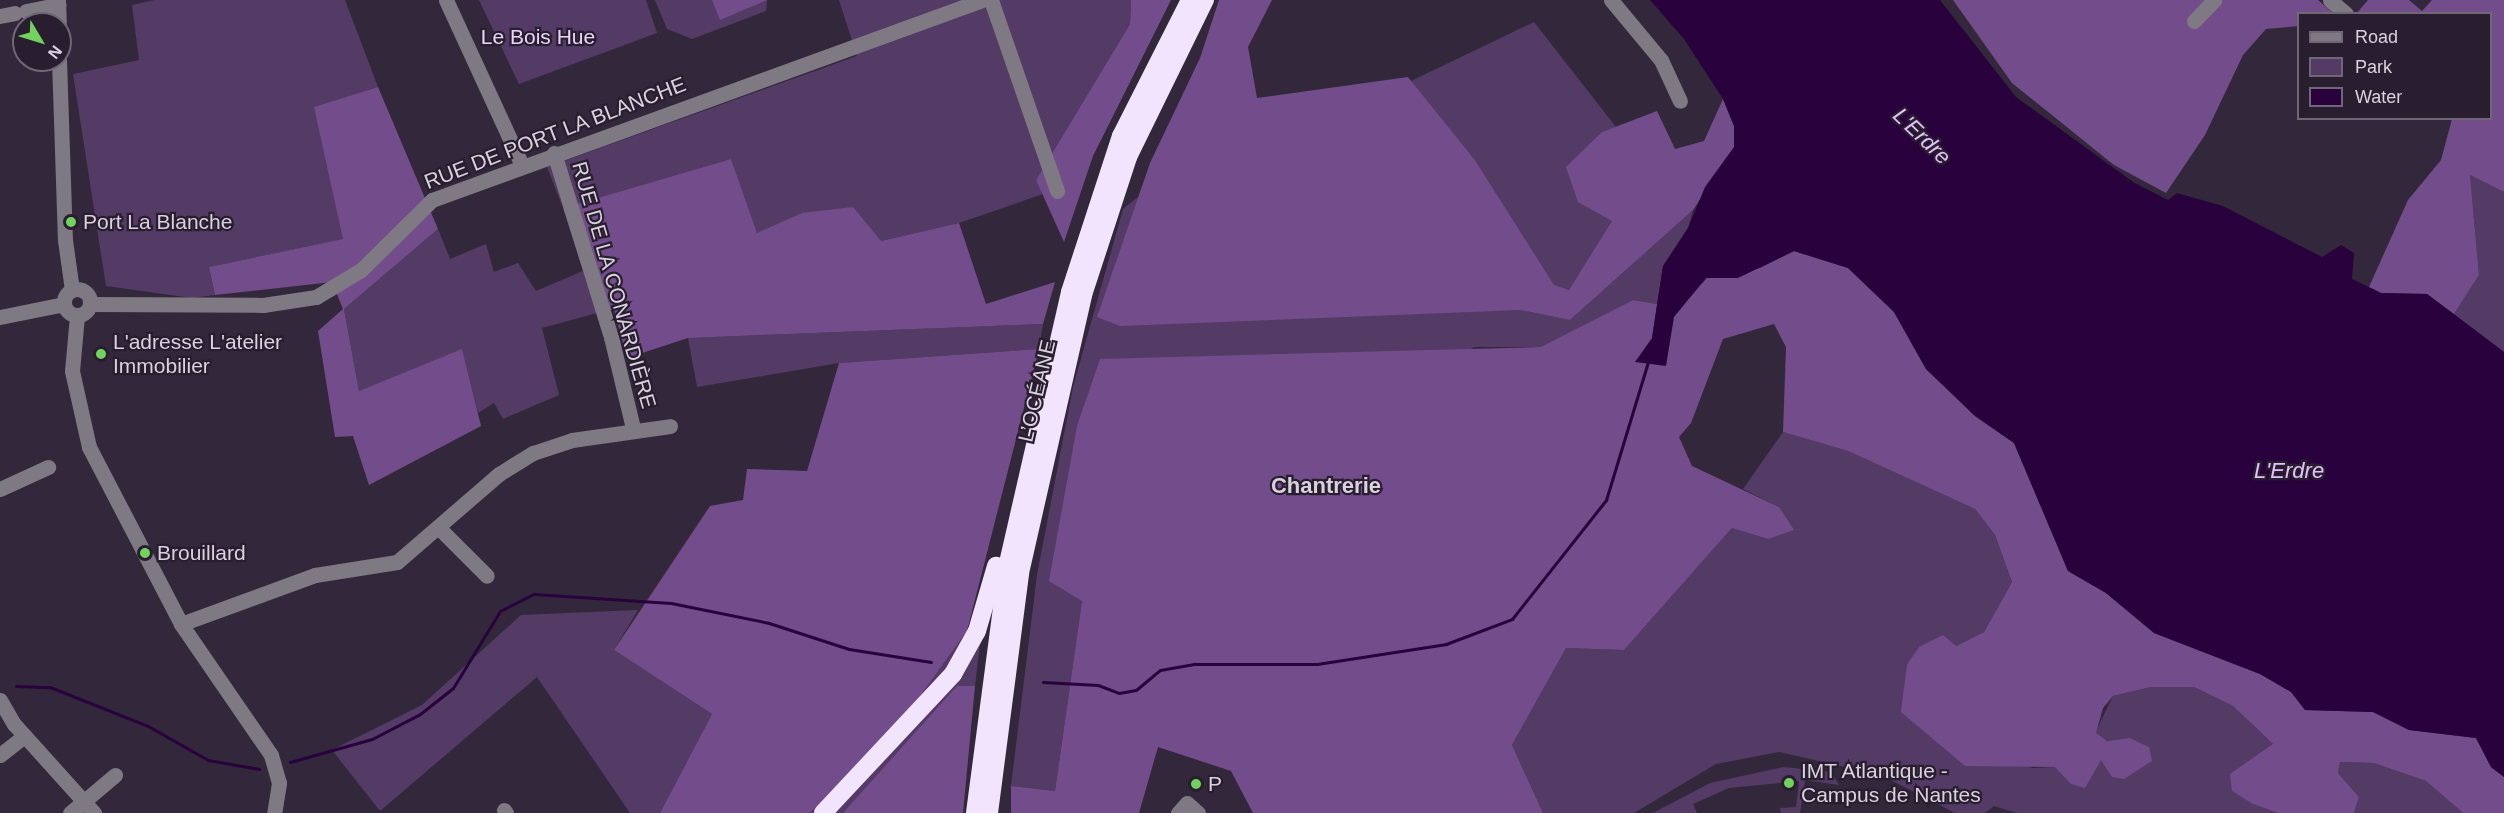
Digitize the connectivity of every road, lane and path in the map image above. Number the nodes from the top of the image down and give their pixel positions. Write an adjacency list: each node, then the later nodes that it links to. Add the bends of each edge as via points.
1 (446, 0): 16 (street)
2 (982, 0): 15 (street, RUE DE PORT LA BLANCHE)
3 (991, 0): 17 (street)
4 (1190, 0): 27 (highway, L’OCÉANE, via 1133,110 1097,202)
5 (1205, 0): 33 (highway, L’OCÉANE, via 1132,147 1086,285 1026,544)
6 (1611, 0): 14 (street, via 1661,60)
7 (2214, 0): 12 (street)
8 (2330, 0): 11 (street)
9 (58, 3): 10 (street)
10 (18, 12)
11 (2344, 12)
12 (2194, 21)
13 (59, 72): 18 (street, via 65,240)
14 (1680, 101)
15 (554, 153): 16 (street, RUE DE PORT LA BLANCHE); 24 (street, RUE DE LA CONARDIÈRE, via 611,337)
16 (522, 165): 20 (street, RUE DE PORT LA BLANCHE, via 432,200 361,270 316,297 263,306)
17 (1057, 191)
18 (72, 290): 19 (street); 20 (street, via 85,292)
19 (64, 304): 21 (street); 22 (street)
20 (90, 304): 21 (street)
21 (77, 316): 30 (street, via 72,371 89,447)
22 (0, 317)
23 (670, 426): 24 (street, RUE DE LA CONARDIÈRE)
24 (633, 428): 28 (street, RUE DE LA CONARDIÈRE, via 533,453 499,474)
25 (48, 467): 26 (street)
26 (0, 489)
27 (1019, 510): 39 (highway, via 1005,529 977,631 953,674); 40 (highway, L’OCÉANE, via 993,654)
28 (440, 529): 29 (street); 30 (street, RUE DE LA CONARDIÈRE, via 397,562 315,575)
29 (487, 576)
30 (181, 624): 38 (street, via 271,755 279,783)
31 (0, 700): 32 (street)
32 (24, 736): 34 (street); 36 (street)
33 (994, 750): 41 (highway, L’OCÉANE); 42 (highway, via 1002,772)
34 (0, 755)
35 (115, 775): 36 (street)
36 (88, 807): 37 (street)
37 (70, 813)
38 (274, 813)
39 (823, 813)
40 (975, 813)
41 (989, 813)
42 (1000, 813)
43 (1178, 813): 44 (street, via 1190,803)
44 (1198, 813)

